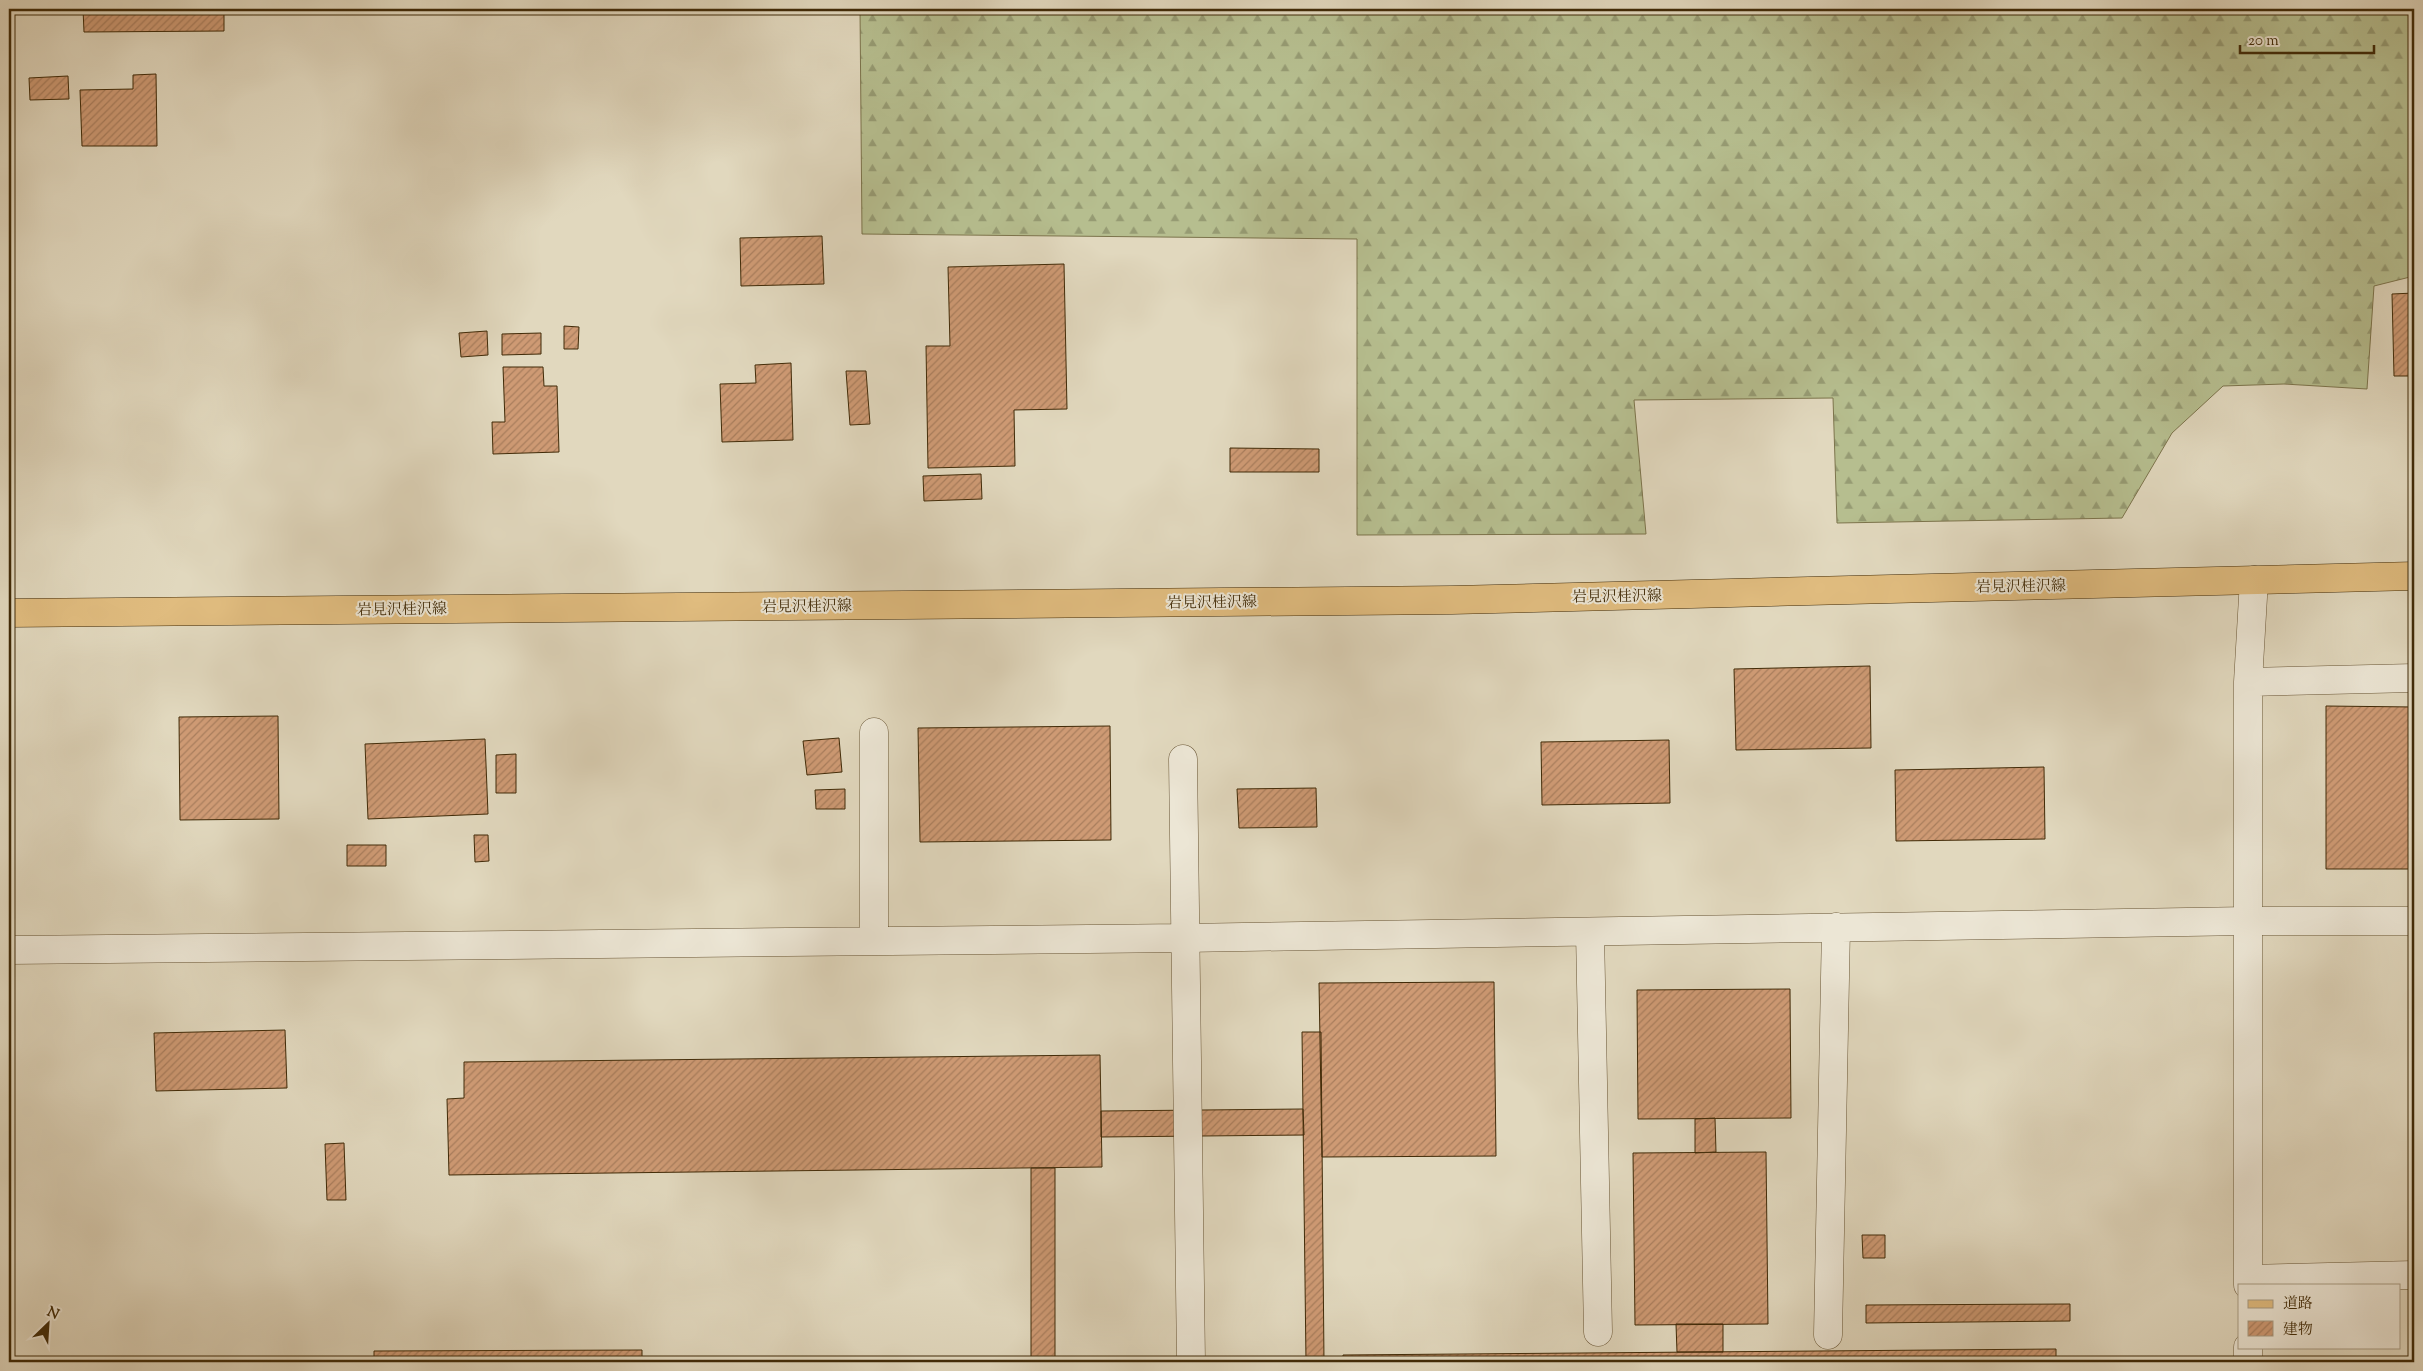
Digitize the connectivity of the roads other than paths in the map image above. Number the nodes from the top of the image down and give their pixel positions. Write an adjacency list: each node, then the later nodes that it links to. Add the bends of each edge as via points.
1 (2414, 576): 2 (main road, 岩見沢桂沢線)
2 (2254, 580): 3 (main road, 岩見沢桂沢線, via 1462,600); 5 (lane)
3 (9, 613)
4 (2414, 678): 5 (lane)
5 (2248, 682): 8 (lane)
6 (874, 732): 13 (lane)
7 (1183, 759): 12 (lane)
8 (2248, 920): 9 (lane); 10 (lane); 16 (lane)
9 (2414, 922)
10 (1836, 928): 11 (lane); 18 (lane)
11 (1590, 932): 12 (lane); 17 (lane)
12 (1184, 938): 13 (lane); 20 (lane)
13 (874, 941): 14 (lane)
14 (9, 950)
15 (2414, 1275): 16 (lane)
16 (2248, 1282)
17 (1598, 1332)
18 (1828, 1335)
19 (2248, 1348): 21 (lane)
20 (1191, 1362)
21 (2248, 1362)

